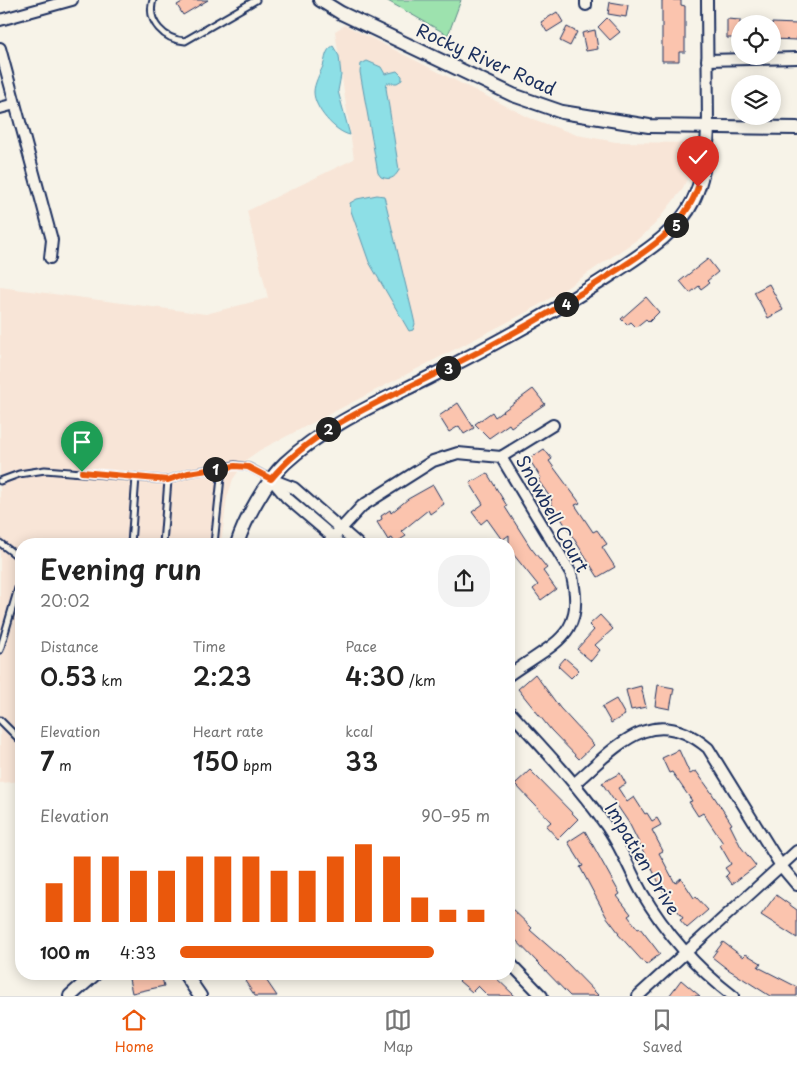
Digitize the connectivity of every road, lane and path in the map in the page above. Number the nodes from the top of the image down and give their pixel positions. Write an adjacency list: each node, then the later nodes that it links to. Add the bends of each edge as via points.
1 (72, 0): 6 (street)
2 (153, 0): 3 (lane, via 157,26 166,37 185,41)
3 (256, 0)
4 (320, 0): 12 (street, Rocky River Road, via 341,13 537,104 609,122)
5 (707, 0): 9 (street)
6 (0, 20)
7 (0, 48): 10 (street)
8 (797, 58): 9 (street)
9 (708, 60): 12 (street)
10 (15, 104): 11 (street); 14 (street, via 52,240)
11 (0, 108)
12 (708, 128): 13 (street, Rocky River Road); 19 (street, via 707,159 693,202 655,244 564,306 327,430 284,464)
13 (797, 128)
14 (50, 258)
15 (553, 425): 16 (street)
16 (501, 456): 22 (street, via 458,453 438,458 362,506); 34 (street, Snowbell Court, via 567,567 576,593 575,612 568,632)
17 (222, 468): 19 (lane, via 248,467); 20 (lane); 25 (lane)
18 (136, 477): 20 (lane); 21 (lane, via 45,470); 23 (lane)
19 (271, 479): 22 (street, via 294,488); 26 (street); 27 (street)
20 (168, 480): 24 (lane)
21 (0, 481)
22 (340, 528): 28 (street); 29 (street)
23 (131, 538)
24 (163, 538)
25 (215, 538)
26 (239, 538)
27 (329, 538)
28 (335, 538)
29 (351, 538)
30 (0, 543): 31 (lane)
31 (15, 554)
32 (15, 599): 33 (lane)
33 (0, 650)
34 (515, 671)
35 (515, 717): 38 (street, Impatien Drive)
36 (0, 720): 37 (lane)
37 (15, 735)
38 (574, 784): 40 (street, via 628,736 654,728 680,730 708,748); 42 (street, Impatien Drive, via 606,825 646,899)
39 (797, 851): 40 (street)
40 (780, 866): 41 (street); 42 (street)
41 (797, 885)
42 (685, 953): 49 (street); 50 (street, Impatien Drive)
43 (515, 968): 48 (street)
44 (88, 980): 46 (street)
45 (189, 980): 47 (street)
46 (70, 996)
47 (200, 996)
48 (542, 996)
49 (638, 996)
50 (733, 996)

